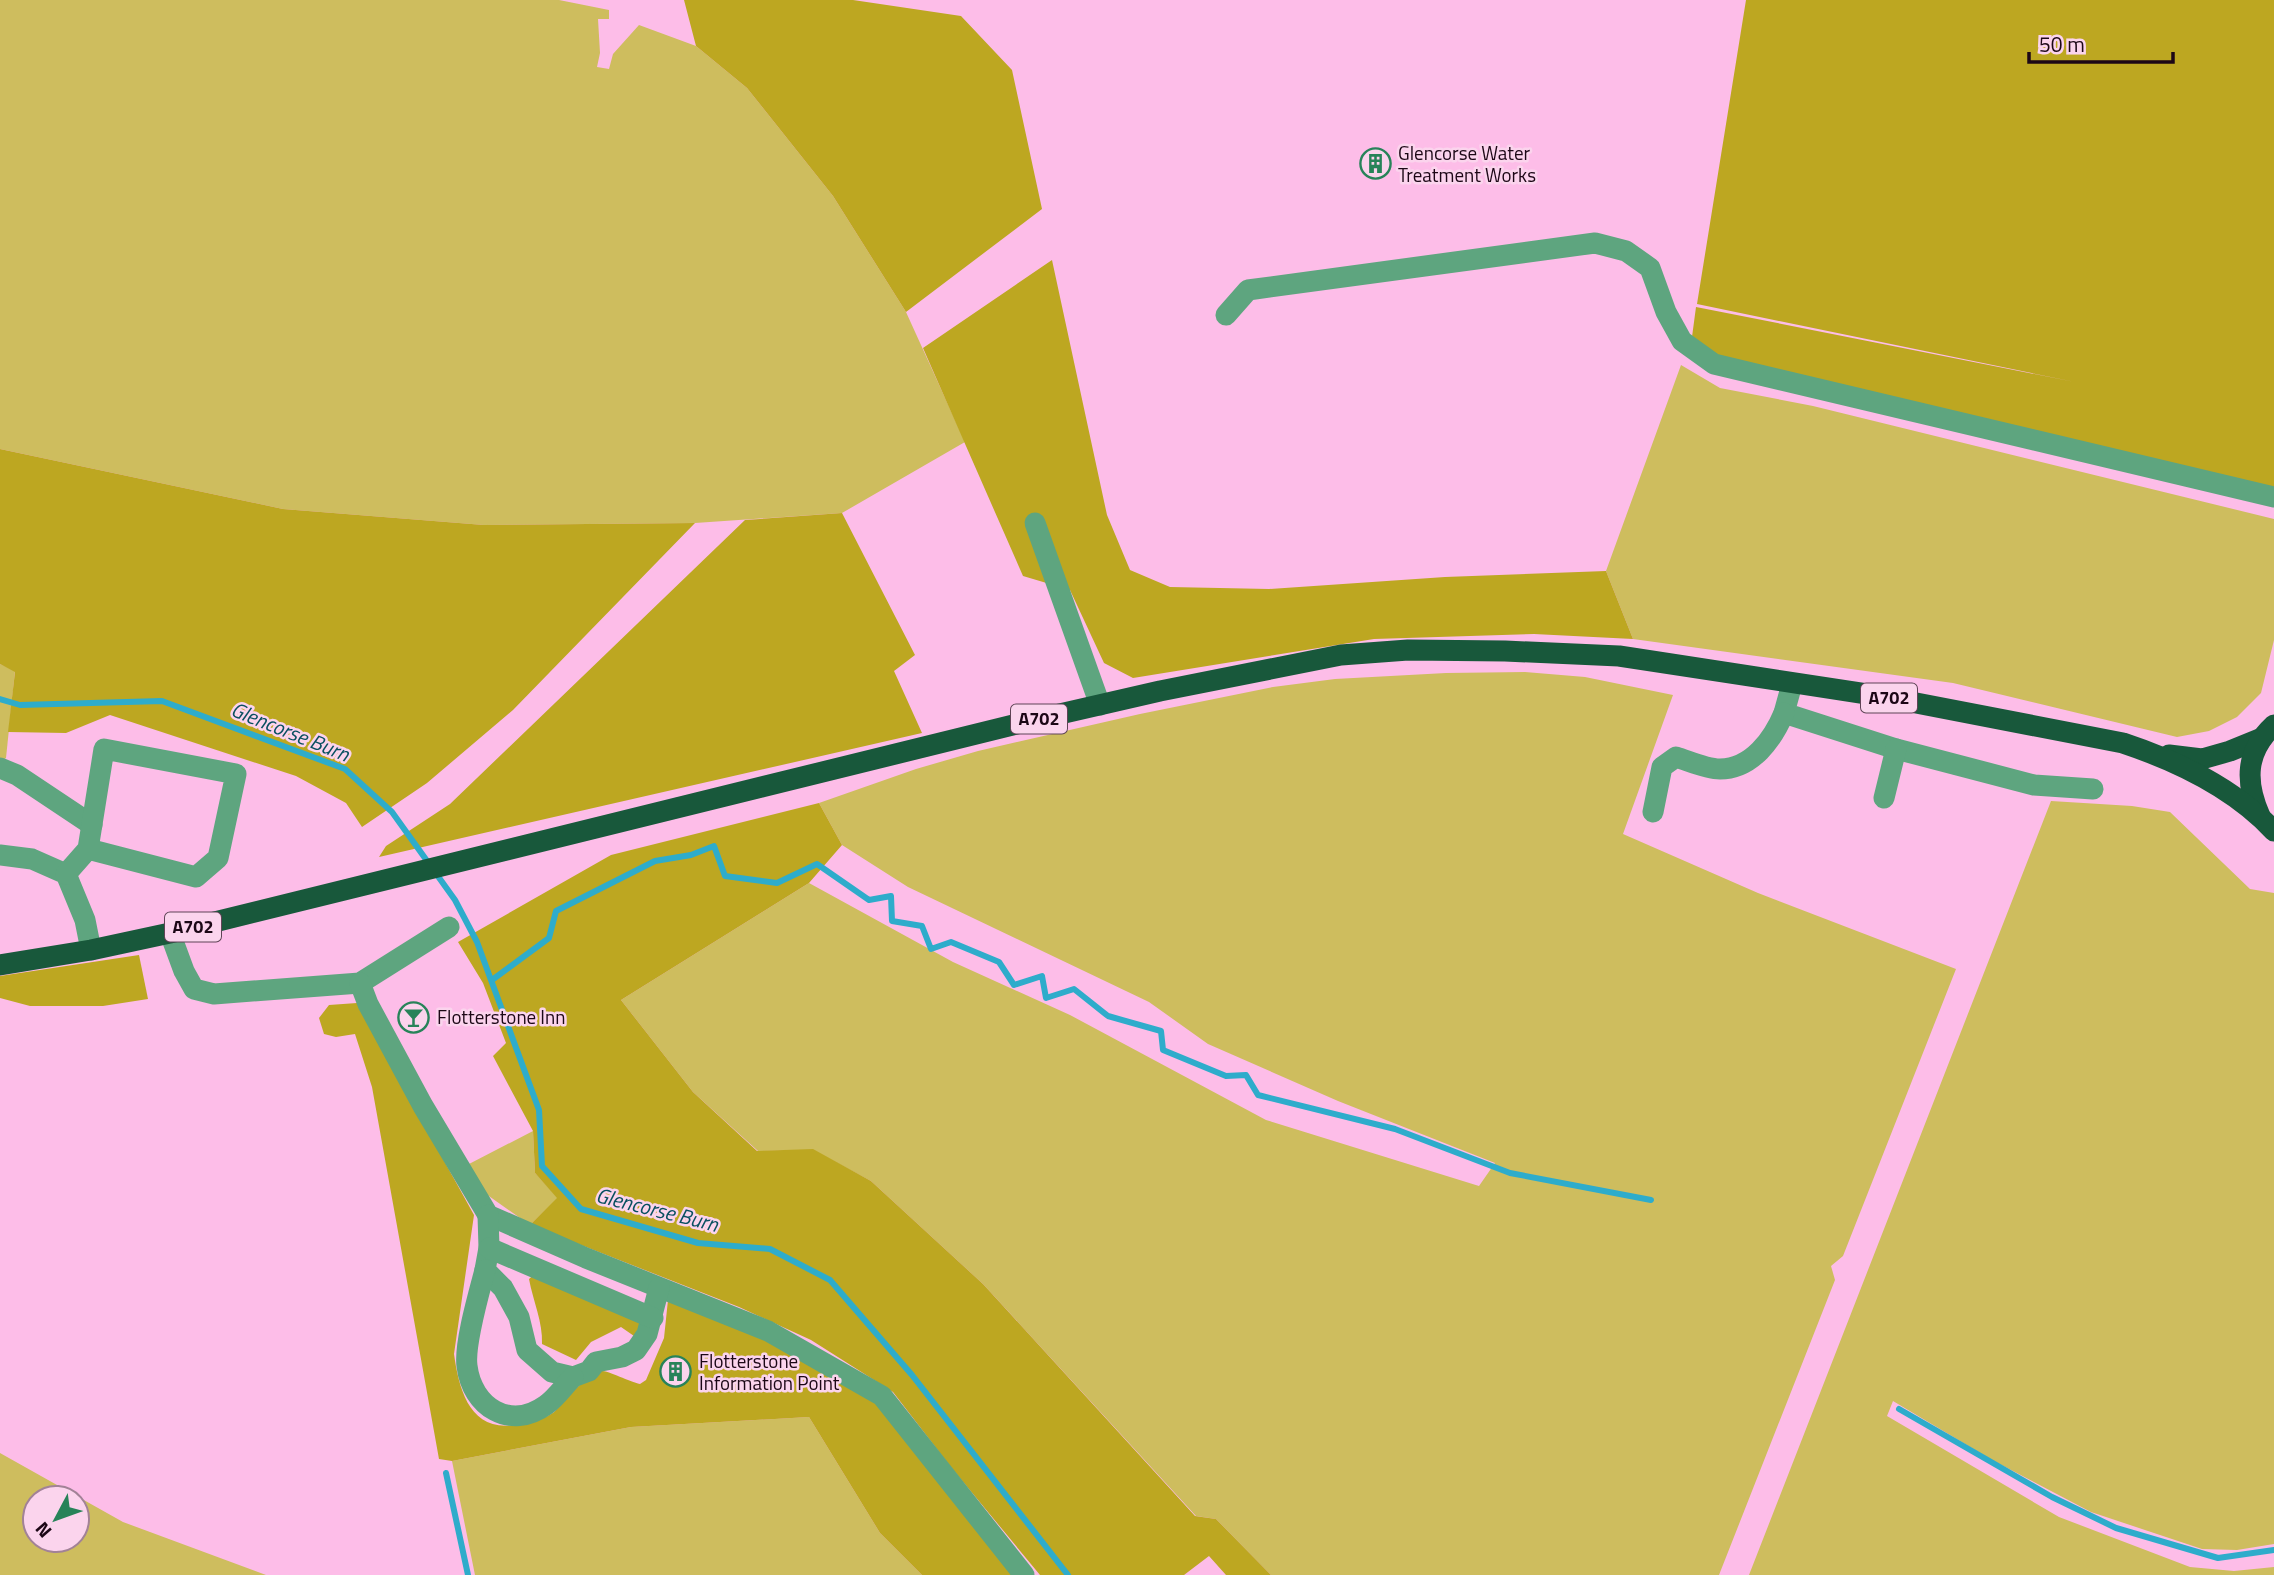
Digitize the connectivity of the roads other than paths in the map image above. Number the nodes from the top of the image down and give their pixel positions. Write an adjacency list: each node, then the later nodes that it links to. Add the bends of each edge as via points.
1 (1226, 315): 2 (lane, via 1248,290 1595,243 1626,251 1650,268 1682,341 1714,364)
2 (2274, 497)
3 (1035, 523): 5 (lane)
4 (1792, 684): 5 (highway, A702, via 1619,656 1408,650 1341,656); 6 (lane); 9 (highway, A702, via 1880,696)
5 (1100, 705): 20 (highway, A702)
6 (1784, 713): 8 (lane); 13 (lane, via 1774,736 1739,765 1719,769 1676,757 1662,767)
7 (2268, 732): 9 (highway, A702, via 2203,759); 14 (highway, A702, via 2253,754 2249,776 2252,797)
8 (1896, 749): 11 (lane, via 2034,785); 12 (lane)
9 (2156, 754): 14 (highway, A702, via 2211,783)
10 (0, 768): 15 (lane)
11 (2093, 789)
12 (1884, 798)
13 (1653, 812)
14 (2267, 824)
15 (92, 825): 16 (lane); 16 (lane, via 104,749 236,774 218,858 196,877)
16 (89, 849): 18 (lane)
17 (0, 855): 18 (lane, via 32,859)
18 (66, 874): 21 (lane, via 85,920)
19 (449, 927): 23 (lane)
20 (170, 933): 21 (highway, A702); 23 (lane, via 194,989 214,994)
21 (91, 950): 22 (highway, A702)
22 (0, 965)
23 (360, 983): 24 (lane, via 423,1106)
24 (488, 1215): 25 (lane); 27 (lane)
25 (489, 1248): 26 (lane); 28 (lane)
26 (485, 1270): 29 (lane, via 503,1288 519,1317 527,1350 552,1372); 29 (lane, via 466,1365 475,1396 506,1415 526,1414 545,1405)
27 (659, 1288): 28 (lane); 30 (lane, via 768,1331 882,1396)
28 (653, 1318): 29 (lane, via 636,1350 596,1362 589,1371)
29 (573, 1377)
30 (1024, 1575)

